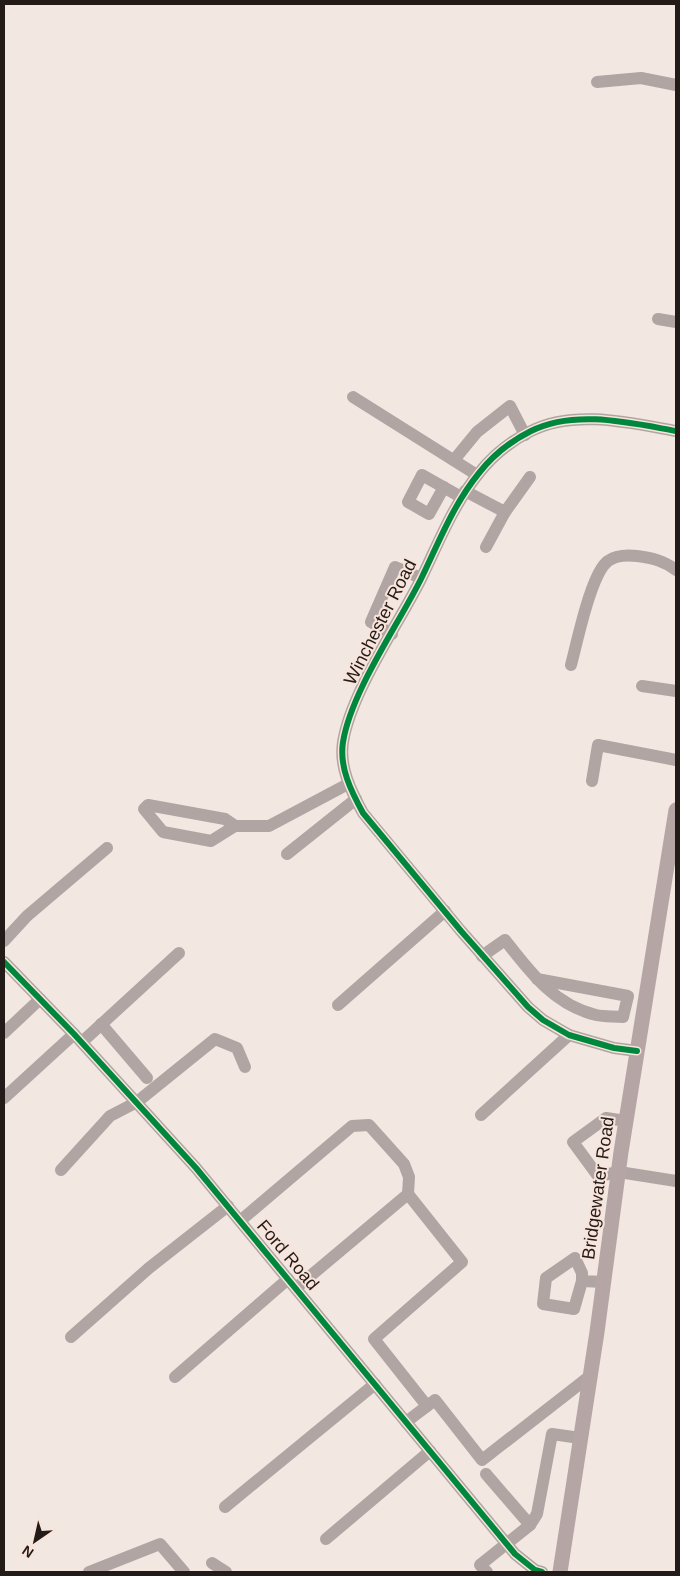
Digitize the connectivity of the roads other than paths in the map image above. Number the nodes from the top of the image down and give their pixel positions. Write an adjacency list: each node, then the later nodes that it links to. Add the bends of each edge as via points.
1 (597, 82): 2 (street, via 640,78)
2 (676, 85)
3 (658, 319): 4 (street)
4 (676, 322)
5 (353, 397): 8 (street)
6 (676, 431): 7 (street, Winchester Road, via 585,420 557,422)
7 (525, 435): 8 (street, via 510,406 478,432); 9 (street, Winchester Road, via 496,454)
8 (454, 460): 9 (street)
9 (477, 475): 12 (street, Winchester Road)
10 (530, 477): 13 (street)
11 (444, 487): 12 (street)
12 (463, 494): 13 (street); 16 (street, Winchester Road)
13 (505, 512): 14 (street)
14 (486, 547)
15 (676, 570): 18 (street, via 648,557 619,556 606,562 594,584)
16 (422, 578): 17 (street, Winchester Road); 17 (street, via 395,567 371,622)
17 (392, 634): 23 (street, Winchester Road, via 346,728 342,756)
18 (570, 665)
19 (642, 686): 20 (street)
20 (676, 691)
21 (676, 760): 22 (street, via 598,746)
22 (592, 781)
23 (348, 784): 24 (street, Winchester Road); 26 (street, via 269,826)
24 (356, 799): 29 (street); 30 (street, Winchester Road, via 363,813)
25 (676, 810): 28 (main road, Bridgewater Road)
26 (235, 826): 26 (street, via 225,820 148,805 144,809 163,832 211,842)
27 (107, 848): 31 (street, via 34,910)
28 (673, 848): 42 (main road, Bridgewater Road)
29 (287, 854)
30 (445, 911): 33 (street, Winchester Road); 37 (street)
31 (4, 941)
32 (179, 953): 38 (street)
33 (482, 956): 35 (street, via 505,940); 40 (street, Winchester Road, via 528,1007)
34 (4, 962): 36 (street, Ford Road)
35 (537, 979): 35 (street, via 559,1000 596,1015 623,1017 628,996)
36 (40, 999): 39 (street); 41 (street, Ford Road)
37 (338, 1004)
38 (101, 1024): 41 (street); 44 (street)
39 (4, 1033)
40 (569, 1035): 42 (street, Winchester Road); 47 (street)
41 (78, 1038): 45 (street); 46 (street, Ford Road)
42 (637, 1051): 48 (main road, Bridgewater Road)
43 (245, 1067): 46 (street, via 238,1048 215,1039)
44 (147, 1078)
45 (4, 1098)
46 (137, 1102): 49 (street, via 110,1116); 53 (street, Ford Road)
47 (481, 1115)
48 (626, 1121): 50 (main road, Bridgewater Road); 50 (street, via 606,1118 573,1142 598,1176)
49 (61, 1170)
50 (619, 1172): 51 (street); 56 (main road, Bridgewater Road)
51 (676, 1181)
52 (408, 1194): 54 (street, via 409,1178 404,1164 369,1125 352,1126); 57 (street); 62 (street, via 462,1262 374,1339)
53 (228, 1206): 54 (street, Ford Road); 58 (street, via 149,1268)
54 (240, 1221): 57 (street, Ford Road)
55 (582, 1281): 56 (street)
56 (604, 1282): 59 (main road, Bridgewater Road)
57 (292, 1284): 60 (street); 61 (street, Ford Road)
58 (71, 1337)
59 (590, 1376): 62 (street, via 482,1460 435,1400); 64 (main road, Bridgewater Road)
60 (175, 1377)
61 (375, 1384): 63 (street, Ford Road); 67 (street)
62 (428, 1406): 63 (street)
63 (406, 1422): 65 (street, Ford Road)
64 (580, 1438): 68 (street, via 552,1434 537,1514); 77 (main road, Bridgewater Road)
65 (430, 1451): 69 (street); 70 (street, Ford Road)
66 (486, 1474): 68 (street)
67 (225, 1507)
68 (530, 1526): 70 (street)
69 (326, 1540)
70 (506, 1543): 72 (street); 76 (street, Ford Road, via 526,1564)
71 (212, 1563): 75 (street)
72 (479, 1570)
73 (89, 1572): 74 (street, via 160,1544)
74 (184, 1572)
75 (226, 1572)
76 (542, 1572)
77 (560, 1572)

